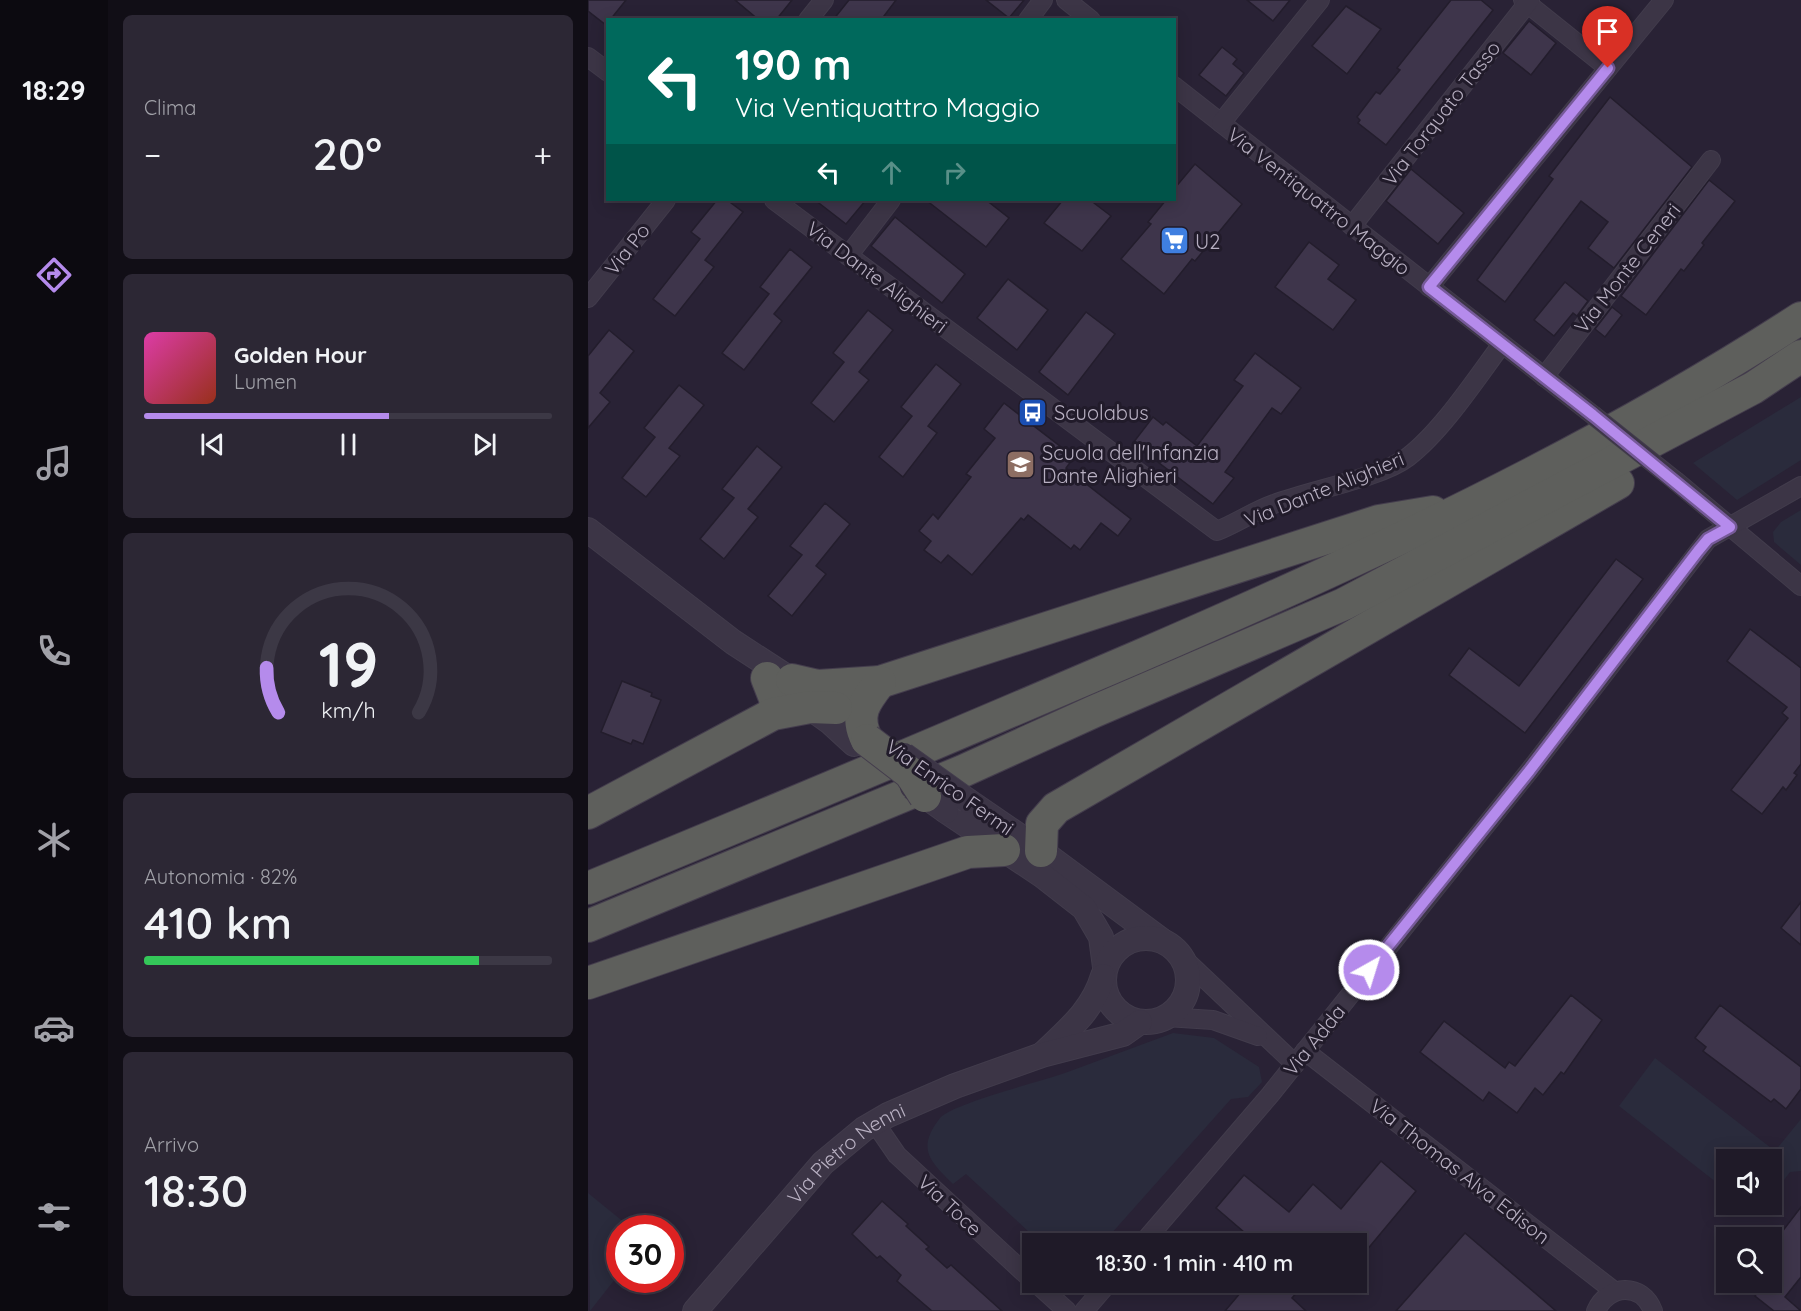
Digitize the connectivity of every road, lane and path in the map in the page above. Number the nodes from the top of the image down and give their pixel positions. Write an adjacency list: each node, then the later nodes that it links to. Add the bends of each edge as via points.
1 (824, 0): 7 (street)
2 (1043, 0): 8 (street)
3 (1066, 0): 9 (street)
4 (1320, 0): 14 (street)
5 (1664, 0): 11 (street)
6 (1527, 1): 11 (street); 19 (street, Via Torquato Tasso)
7 (810, 18)
8 (1030, 18)
9 (1088, 18)
10 (588, 57): 12 (street)
11 (1608, 68): 21 (street)
12 (606, 70)
13 (1176, 88): 14 (street, Via Ventiquattro Maggio)
14 (1221, 123): 19 (street, Via Ventiquattro Maggio)
15 (1711, 160): 26 (street, Via Monte Ceneri)
16 (665, 201): 22 (street, Via Po)
17 (775, 201): 20 (street, Via Dante Alighieri)
18 (890, 201): 20 (street)
19 (1352, 226): 21 (street, Via Ventiquattro Maggio)
20 (848, 256): 24 (street, Via Dante Alighieri, via 1216,531 1264,508 1407,458 1431,435)
21 (1429, 287): 24 (street, Via Ventiquattro Maggio)
22 (588, 298)
23 (1801, 318): 29 (highway, via 1736,360)
24 (1502, 344): 26 (street, Via Ventiquattro Maggio)
25 (1801, 356): 27 (highway)
26 (1544, 377): 30 (street, Via Ventiquattro Maggio, bridge)
27 (1753, 388): 41 (highway, via 1711,432 1495,552 1056,808 1042,824); 43 (highway, via 1344,604 963,771)
28 (1801, 486): 30 (street, Via Adda)
29 (1466, 507): 34 (highway, via 1378,521); 42 (highway, via 1222,620)
30 (1730, 527): 32 (street, Via Ventiquattro Maggio); 52 (street, Via Adda, via 1708,539 1698,551 1530,770)
31 (588, 530): 33 (street, Via Enrico Fermi)
32 (1801, 586)
33 (779, 679): 34 (highway, via 818,686); 35 (street, Via Enrico Fermi); 36 (highway)
34 (880, 682): 37 (highway, via 862,705 860,716)
35 (823, 708): 36 (highway); 37 (street, Via Enrico Fermi)
36 (773, 714): 39 (highway)
37 (865, 736): 38 (highway, bridge, via 910,773); 41 (street, Via Enrico Fermi, bridge)
38 (935, 804): 40 (street, Via Enrico Fermi)
39 (588, 813)
40 (1004, 850): 46 (street, Via Enrico Fermi, via 1084,908 1101,937); 47 (highway, via 968,852)
41 (1041, 851): 44 (street, Via Enrico Fermi)
42 (588, 888)
43 (588, 926)
44 (1161, 940): 45 (street); 46 (street, via 1144,937 1127,941 1113,952)
45 (1181, 956): 48 (street, via 1188,985 1181,1004); 50 (street)
46 (1104, 972): 49 (street, via 1104,988 1113,1006 1129,1019); 51 (street, Via Pietro Nenni, via 1096,997 1083,1016)
47 (588, 983)
48 (1166, 1017): 49 (street); 50 (street, via 1213,1020)
49 (1140, 1022): 51 (street, Via Pietro Nenni, via 1124,1034)
50 (1265, 1039): 52 (street)
51 (1042, 1055): 53 (street, Via Pietro Nenni, via 955,1086)
52 (1300, 1058): 54 (street, Via Adda); 56 (street, Via Thomas Alva Edison)
53 (875, 1123): 55 (street, Via Toce, via 897,1155); 59 (street, Via Pietro Nenni, via 823,1163)
54 (1151, 1233)
55 (1022, 1271)
56 (1614, 1291): 62 (street); 63 (street, via 1641,1294)
57 (1047, 1293): 60 (street, Via Toce)
58 (1100, 1293): 61 (street)
59 (695, 1311)
60 (1067, 1311)
61 (1084, 1311)
62 (1596, 1311)
63 (1653, 1311)

